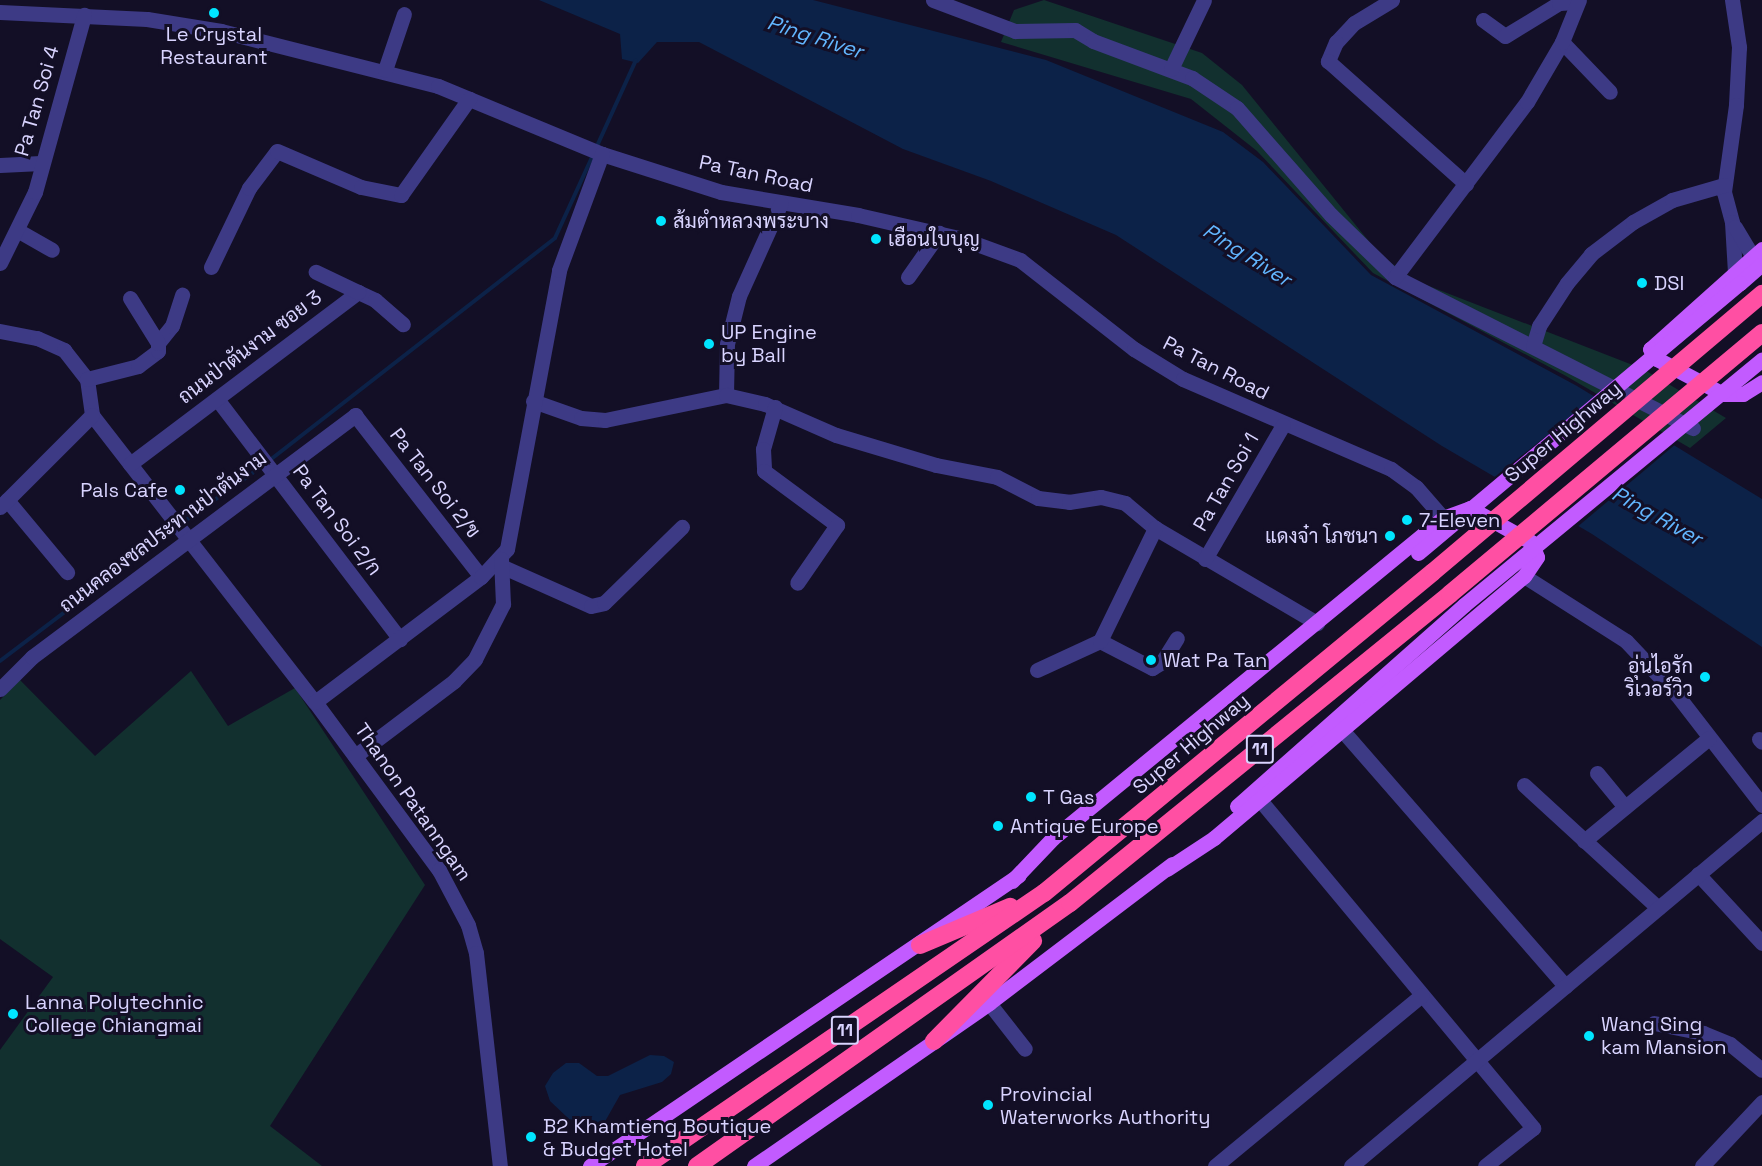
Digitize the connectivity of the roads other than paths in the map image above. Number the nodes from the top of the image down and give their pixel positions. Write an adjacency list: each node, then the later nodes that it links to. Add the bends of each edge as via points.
1 (933, 0): 11 (street, via 1014,31 1075,30 1093,41)
2 (1204, 0): 11 (street)
3 (1732, 0): 19 (street, via 1739,47 1736,105)
4 (1578, 1): 9 (street, via 1559,3 1505,36); 10 (street)
5 (1384, 2): 18 (street, via 1354,23 1336,42 1328,61)
6 (0, 12): 8 (street, Pa Tan Road)
7 (404, 14): 12 (street)
8 (84, 15): 12 (street, Pa Tan Road, via 221,32); 16 (street, Pa Tan Soi 4)
9 (1483, 20)
10 (1562, 42): 13 (street); 18 (street, via 1527,102)
11 (1171, 69): 30 (street, via 1237,108 1331,215)
12 (385, 70): 14 (street, Pa Tan Road)
13 (1610, 92)
14 (469, 99): 15 (street, Pa Tan Road); 27 (street, via 401,195 361,187 277,151 249,188)
15 (602, 154): 20 (street, Pa Tan Road, via 721,192); 46 (street, via 559,270)
16 (41, 163): 17 (street); 22 (street, Pa Tan Soi 4, via 35,192)
17 (0, 165)
18 (1466, 184): 30 (street)
19 (1724, 185): 21 (street); 40 (street, via 1672,200 1633,222 1591,254 1539,326)
20 (781, 203): 23 (street, Pa Tan Road); 44 (street, via 739,296 727,344)
21 (1732, 222): 25 (street); 31 (street)
22 (17, 230): 24 (street); 26 (street, Pa Tan Soi 4)
23 (939, 233): 29 (street); 50 (street, Pa Tan Road, via 1020,260 1134,349 1183,380)
24 (52, 250)
25 (1759, 257): 31 (main road)
26 (0, 263)
27 (211, 267)
28 (316, 272): 32 (street, ถนนป่าตันงาม ซอย 3)
29 (908, 277)
30 (1395, 277): 40 (street)
31 (1738, 278): 43 (main road, via 1656,341 1651,356 1723,394 1743,394); 85 (main road, bridge, via 1418,553)
32 (358, 292): 36 (street, via 375,300); 45 (street, ถนนป่าตันงาม ซอย 3)
33 (1762, 294): 86 (highway, Super Highway / 11, bridge)
34 (182, 295): 39 (street, via 172,326)
35 (130, 298): 39 (street)
36 (403, 324)
37 (0, 331): 42 (street, via 37,338 63,350)
38 (1762, 333): 65 (highway, 11, bridge)
39 (158, 343): 42 (street, via 158,351 150,360)
40 (1533, 346): 51 (street)
41 (1762, 359): 65 (main road, bridge)
42 (87, 379): 48 (street)
43 (1762, 382)
44 (726, 395): 46 (street, via 605,420 581,418); 47 (street)
45 (217, 399): 52 (street, ถนนป่าตันงาม ซอย 3); 53 (street, Pa Tan Soi 2/ก)
46 (533, 401): 60 (street, via 511,534)
47 (775, 407): 57 (street, via 836,435 936,465 997,477 1038,498 1069,502 1101,497 1125,503); 64 (street, via 763,449 764,471 837,525)
48 (92, 415): 52 (street, Thanon Patanngam); 54 (street)
49 (355, 415): 53 (street, ถนนคลองชลประทานป่าตันงาม); 63 (street, Pa Tan Soi 2/ข)
50 (1283, 425): 55 (street, Pa Tan Road, via 1391,469 1416,487); 59 (street, Pa Tan Soi 1)
51 (1693, 428)
52 (130, 464): 58 (street, Thanon Patanngam)
53 (276, 473): 58 (street, ถนนคลองชลประทานป่าตันงาม); 68 (street, Pa Tan Soi 2/ก)
54 (4, 503): 61 (street)
55 (1443, 518): 62 (main road, via 1470,508 1531,542 1537,557); 66 (main road)
56 (682, 527): 60 (street, via 604,603 591,606)
57 (1155, 528): 59 (street); 69 (street)
58 (188, 537): 71 (street, ถนนคลองชลประทานป่าตันงาม, via 32,657); 72 (street, Thanon Patanngam)
59 (1205, 559): 66 (street)
60 (501, 562): 63 (street); 75 (street, via 503,604 475,659 454,681)
61 (67, 572)
62 (1524, 576): 73 (main road); 74 (street, via 1626,641 1677,695)
63 (481, 577): 68 (street)
64 (797, 583)
65 (1457, 600): 83 (main road); 87 (highway, 11)
66 (1317, 623): 85 (main road, via 1053,837)
67 (1177, 638): 69 (street, via 1162,662 1152,668)
68 (400, 639): 72 (street)
69 (1100, 641): 70 (street)
70 (1037, 670)
71 (0, 689)
72 (315, 702): 75 (street, Thanon Patanngam)
73 (1342, 730): 78 (main road); 91 (street)
74 (1709, 738): 79 (street); 80 (street)
75 (355, 756): 100 (street, Thanon Patanngam, via 439,870 468,925 476,953)
76 (1597, 773): 80 (street)
77 (1524, 785): 82 (street)
78 (1260, 800): 83 (main road, via 1214,838); 92 (street)
79 (1762, 804)
80 (1625, 807): 82 (street)
81 (1762, 821): 84 (street)
82 (1584, 841): 88 (street)
83 (1167, 869): 93 (main road)
84 (1698, 874): 88 (street); 89 (street)
85 (1012, 881): 90 (main road)
86 (1044, 893): 90 (highway); 102 (highway, Super Highway / 11)
87 (1070, 903): 95 (highway); 103 (highway, 11)
88 (1658, 908): 91 (street)
89 (1762, 943)
90 (920, 945): 101 (main road)
91 (1565, 986): 97 (street)
92 (1422, 995): 97 (street); 105 (street)
93 (989, 1003): 95 (main road); 96 (street)
94 (1654, 1023): 98 (street, via 1703,1033 1730,1044)
95 (934, 1041): 104 (main road)
96 (1025, 1049)
97 (1477, 1061): 106 (street); 107 (street, via 1533,1128)
98 (1762, 1070)
99 (1762, 1102): 108 (street)
100 (500, 1166)
101 (590, 1166)
102 (645, 1166)
103 (698, 1166)
104 (754, 1166)
105 (1215, 1166)
106 (1351, 1166)
107 (1485, 1166)
108 (1702, 1166)

